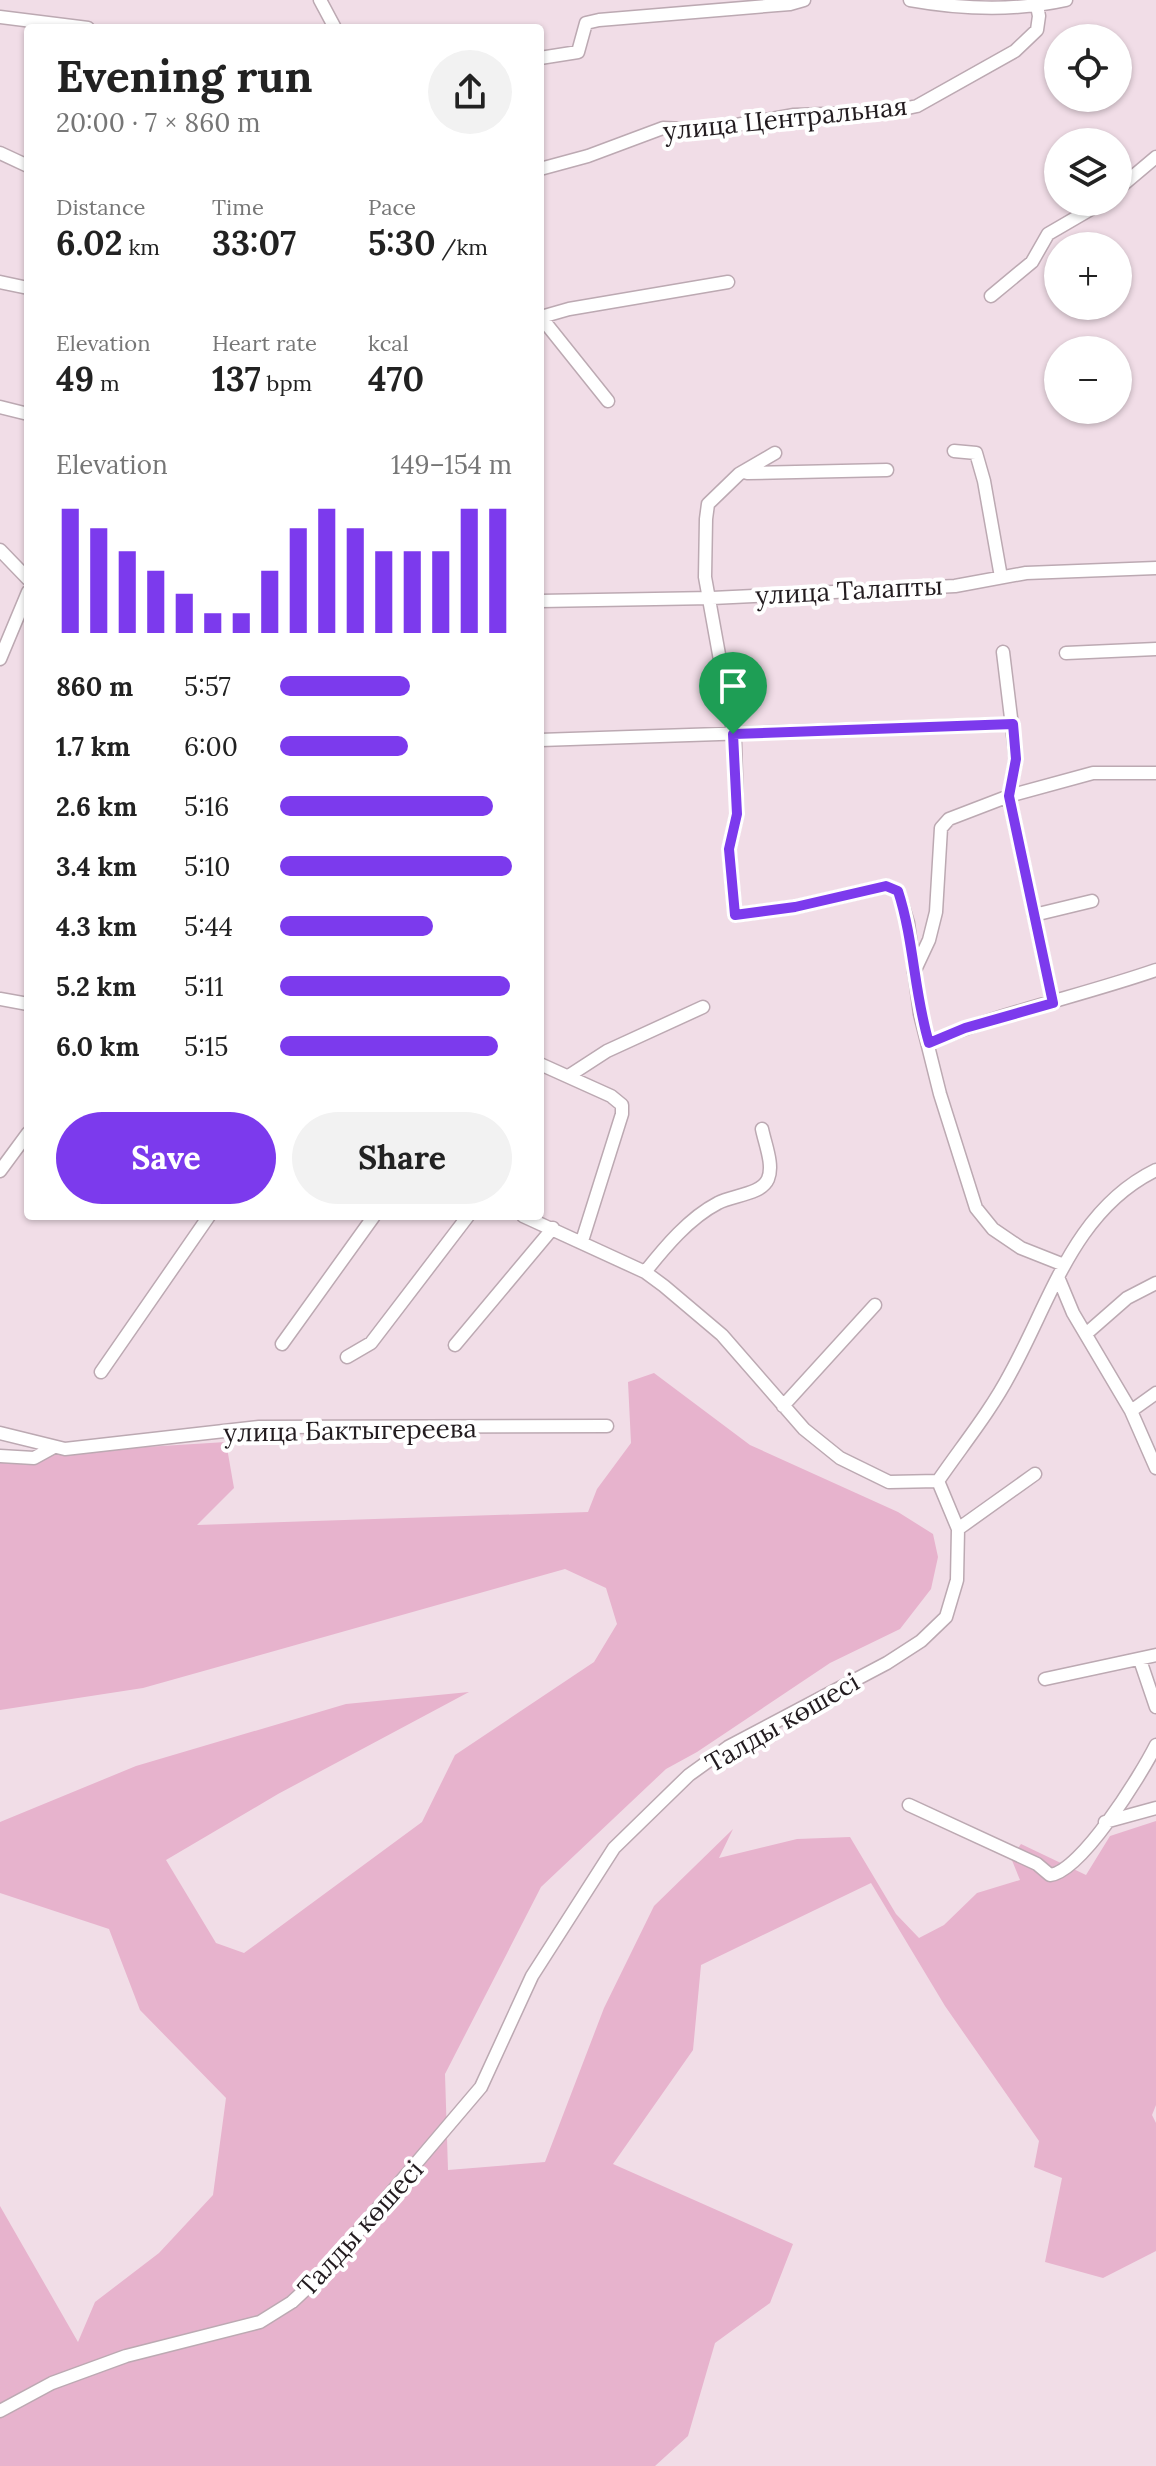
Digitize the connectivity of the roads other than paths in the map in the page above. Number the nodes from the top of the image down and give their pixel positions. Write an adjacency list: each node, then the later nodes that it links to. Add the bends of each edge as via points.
1 (320, 0): 8 (street)
2 (804, 0): 9 (street, via 599,20 586,23 578,52)
3 (910, 0): 5 (street)
4 (1066, 0): 5 (street)
5 (1037, 6): 13 (street, улица Центральная, via 1037,30 1015,51 917,106 794,115 707,130 663,128)
6 (0, 17): 7 (street)
7 (56, 24)
8 (333, 24)
9 (544, 57)
10 (0, 153): 12 (street)
11 (1156, 157): 14 (street)
12 (24, 163)
13 (544, 168)
14 (1132, 177)
15 (1079, 216): 19 (street, via 1048,234 1032,262)
16 (0, 282): 18 (street)
17 (728, 282): 20 (street)
18 (24, 287)
19 (991, 296)
20 (544, 316)
21 (544, 322): 22 (street)
22 (608, 401)
23 (0, 407): 24 (street)
24 (24, 413)
25 (954, 451): 32 (street, via 976,453)
26 (775, 453): 28 (street)
27 (887, 470): 28 (street)
28 (739, 474): 33 (street, via 708,504 705,577)
29 (0, 550): 31 (street)
30 (1156, 568): 32 (street, улица Талапты)
31 (24, 575)
32 (1001, 577): 33 (street, улица Талапты, via 955,586)
33 (712, 598): 34 (street, улица Талапты); 41 (street)
34 (544, 601)
35 (24, 602): 39 (street)
36 (1156, 649): 38 (street)
37 (1003, 652): 40 (street)
38 (1066, 653)
39 (0, 659)
40 (1013, 724): 41 (street); 44 (street, via 1016,759)
41 (733, 734): 42 (street); 48 (street, via 737,814 729,849 735,915 886,886 898,891)
42 (544, 740)
43 (1156, 773): 44 (street, via 1093,773)
44 (1009, 796): 46 (street); 48 (street, via 949,819 941,828 936,912)
45 (1092, 901): 46 (street)
46 (1034, 915): 51 (street)
47 (1156, 970): 51 (street)
48 (914, 972): 53 (street)
49 (0, 999): 50 (street)
50 (24, 1003)
51 (1053, 1003): 53 (street)
52 (703, 1007): 55 (street, via 607,1051)
53 (929, 1043): 66 (street, via 976,1208 993,1229)
54 (544, 1065): 55 (street)
55 (570, 1075): 65 (street, via 622,1105)
56 (762, 1129): 67 (street, via 770,1166 763,1187 718,1203 671,1240)
57 (24, 1138): 59 (street)
58 (1156, 1170): 66 (street, via 1105,1204)
59 (0, 1171)
60 (206, 1220): 74 (street)
61 (371, 1220): 71 (street)
62 (465, 1220): 73 (street, via 371,1343)
63 (533, 1220): 64 (street)
64 (553, 1228): 65 (street); 72 (street)
65 (582, 1241): 67 (street)
66 (1061, 1271): 70 (street, via 1073,1313); 84 (street, via 1009,1377)
67 (645, 1272): 76 (street, via 722,1335)
68 (1156, 1283): 70 (street, via 1127,1298)
69 (875, 1305): 76 (street)
70 (1087, 1333): 77 (street)
71 (282, 1344)
72 (455, 1345)
73 (347, 1357)
74 (101, 1372)
75 (1156, 1393): 77 (street)
76 (783, 1406): 84 (street, via 864,1473 889,1482)
77 (1131, 1411): 82 (street)
78 (607, 1426): 80 (street, улица Бактыгереева, via 259,1427)
79 (0, 1433): 80 (street)
80 (54, 1447): 81 (street, улица Бактыгереева, via 34,1458)
81 (0, 1456)
82 (1156, 1468)
83 (1035, 1474): 85 (street)
84 (938, 1481): 85 (street, Талды көшесі)
85 (958, 1529): 94 (street, Талды көшесі, via 957,1580 946,1617 921,1641 728,1747 689,1775 614,1848 532,1976 481,2087 322,2274 292,2302 260,2322 126,2356 52,2383)
86 (1156, 1655): 87 (street)
87 (1140, 1660): 88 (street); 89 (street)
88 (1045, 1679)
89 (1156, 1707)
90 (1156, 1745): 93 (street)
91 (909, 1805): 93 (street, via 1037,1864 1050,1875 1061,1874 1077,1859)
92 (1156, 1808): 93 (street)
93 (1105, 1822)
94 (0, 2411)

